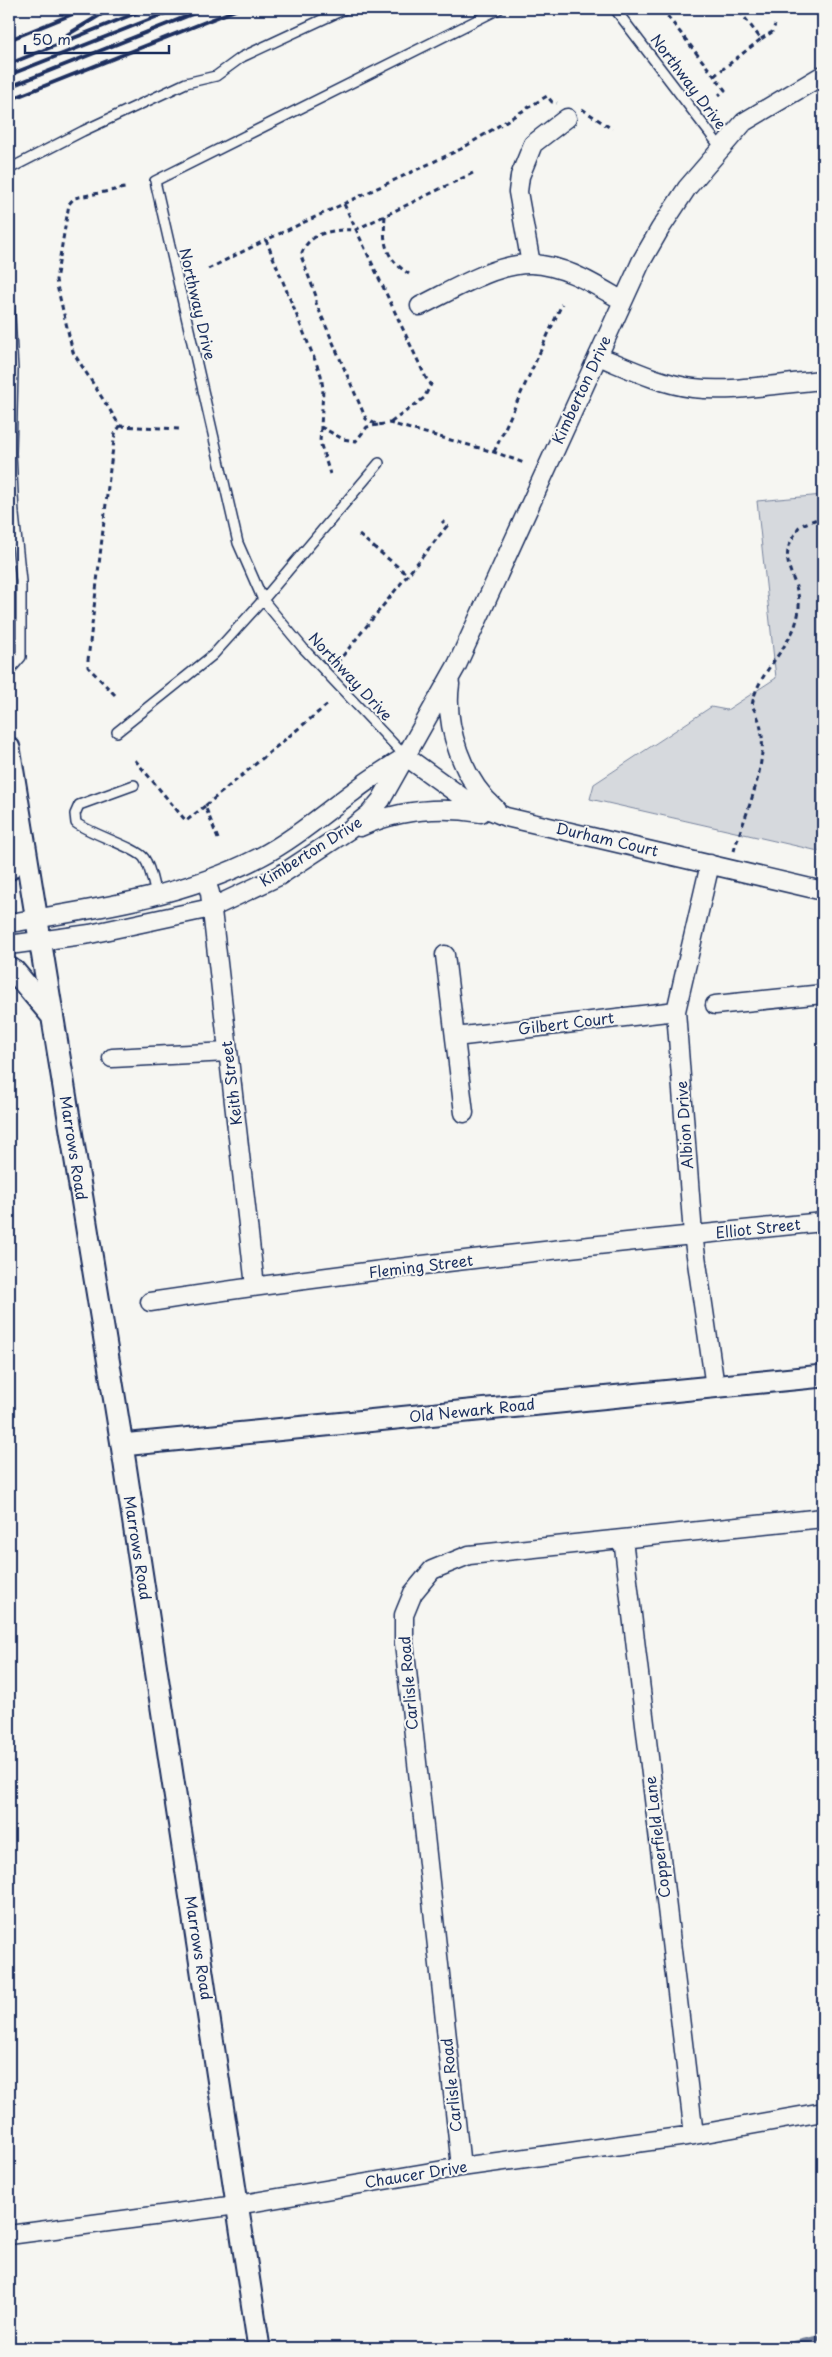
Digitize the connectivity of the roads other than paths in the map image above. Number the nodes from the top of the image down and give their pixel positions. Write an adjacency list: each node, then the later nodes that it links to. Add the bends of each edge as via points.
1 (345, 9): 7 (lane, via 242,57 216,76 186,83 83,130)
2 (499, 9): 15 (lane, Northway Drive, via 155,180 238,544)
3 (615, 9): 6 (lane, Northway Drive)
4 (823, 75): 6 (street, Kimberton Drive, via 744,122)
5 (567, 109): 8 (street, via 533,144 520,176 518,192)
6 (721, 148): 10 (street, Kimberton Drive, via 687,188 660,229)
7 (9, 169)
8 (531, 264): 10 (street, via 565,271); 11 (street, via 489,274)
9 (9, 298): 16 (lane, via 13,370 11,453 21,581 21,657)
10 (623, 301): 12 (street, Kimberton Drive)
11 (420, 306)
12 (598, 356): 13 (street, via 654,378 691,388); 17 (street, Kimberton Drive)
13 (823, 380)
14 (379, 463): 15 (lane)
15 (264, 600): 18 (lane, via 213,655); 20 (lane, Northway Drive, via 303,648)
16 (9, 671)
17 (451, 676): 20 (street, Kimberton Drive); 22 (street, via 447,703 465,767 475,787)
18 (117, 732)
19 (9, 748): 23 (street, Marrows Road)
20 (405, 756): 22 (street, Durham Court, via 466,800); 24 (street, Kimberton Drive, via 381,800 369,814); 27 (street, Kimberton Drive, via 262,856)
21 (134, 785): 29 (lane, via 78,805 76,823 88,832 144,858)
22 (506, 817): 24 (street, via 462,810 401,812); 25 (street, Durham Court)
23 (21, 821): 26 (street); 31 (street, Marrows Road)
24 (334, 840): 30 (street, Kimberton Drive, via 279,876)
25 (710, 864): 28 (street, Durham Court); 39 (street, Albion Drive)
26 (9, 868)
27 (206, 881): 29 (street, Kimberton Drive); 30 (street, Keith Street)
28 (823, 891)
29 (156, 895): 31 (street, Kimberton Drive)
30 (212, 908): 33 (street, Kimberton Drive); 42 (street, Keith Street)
31 (37, 919): 32 (street, Kimberton Drive); 33 (street, Marrows Road)
32 (9, 923)
33 (41, 941): 34 (street, Kimberton Drive); 40 (street, Marrows Road)
34 (9, 945)
35 (445, 955): 41 (street)
36 (9, 968): 40 (street)
37 (823, 994): 38 (street)
38 (715, 1005)
39 (676, 1011): 41 (street, Gilbert Court); 46 (street, Albion Drive)
40 (52, 1017): 51 (street, Marrows Road)
41 (455, 1037): 44 (street)
42 (228, 1052): 43 (street); 47 (street, Keith Street)
43 (112, 1058)
44 (464, 1113)
45 (823, 1222): 46 (street, Elliot Street)
46 (693, 1235): 47 (street, Fleming Street); 50 (street, Albion Drive)
47 (255, 1286): 48 (street, Fleming Street)
48 (150, 1302)
49 (823, 1376): 50 (street, Old Newark Road)
50 (714, 1387): 51 (street, Old Newark Road)
51 (122, 1445): 57 (street, Marrows Road)
52 (823, 1518): 53 (street, Carlisle Road)
53 (623, 1539): 55 (street, Copperfield Lane); 56 (street, Carlisle Road, via 469,1555 432,1570 413,1593 404,1615 405,1653)
54 (823, 2112): 55 (street, Chaucer Drive)
55 (694, 2135): 56 (street, Chaucer Drive)
56 (461, 2167): 57 (street, Chaucer Drive)
57 (237, 2205): 58 (street, Chaucer Drive); 59 (street, Marrows Road)
58 (9, 2235)
59 (259, 2348)

